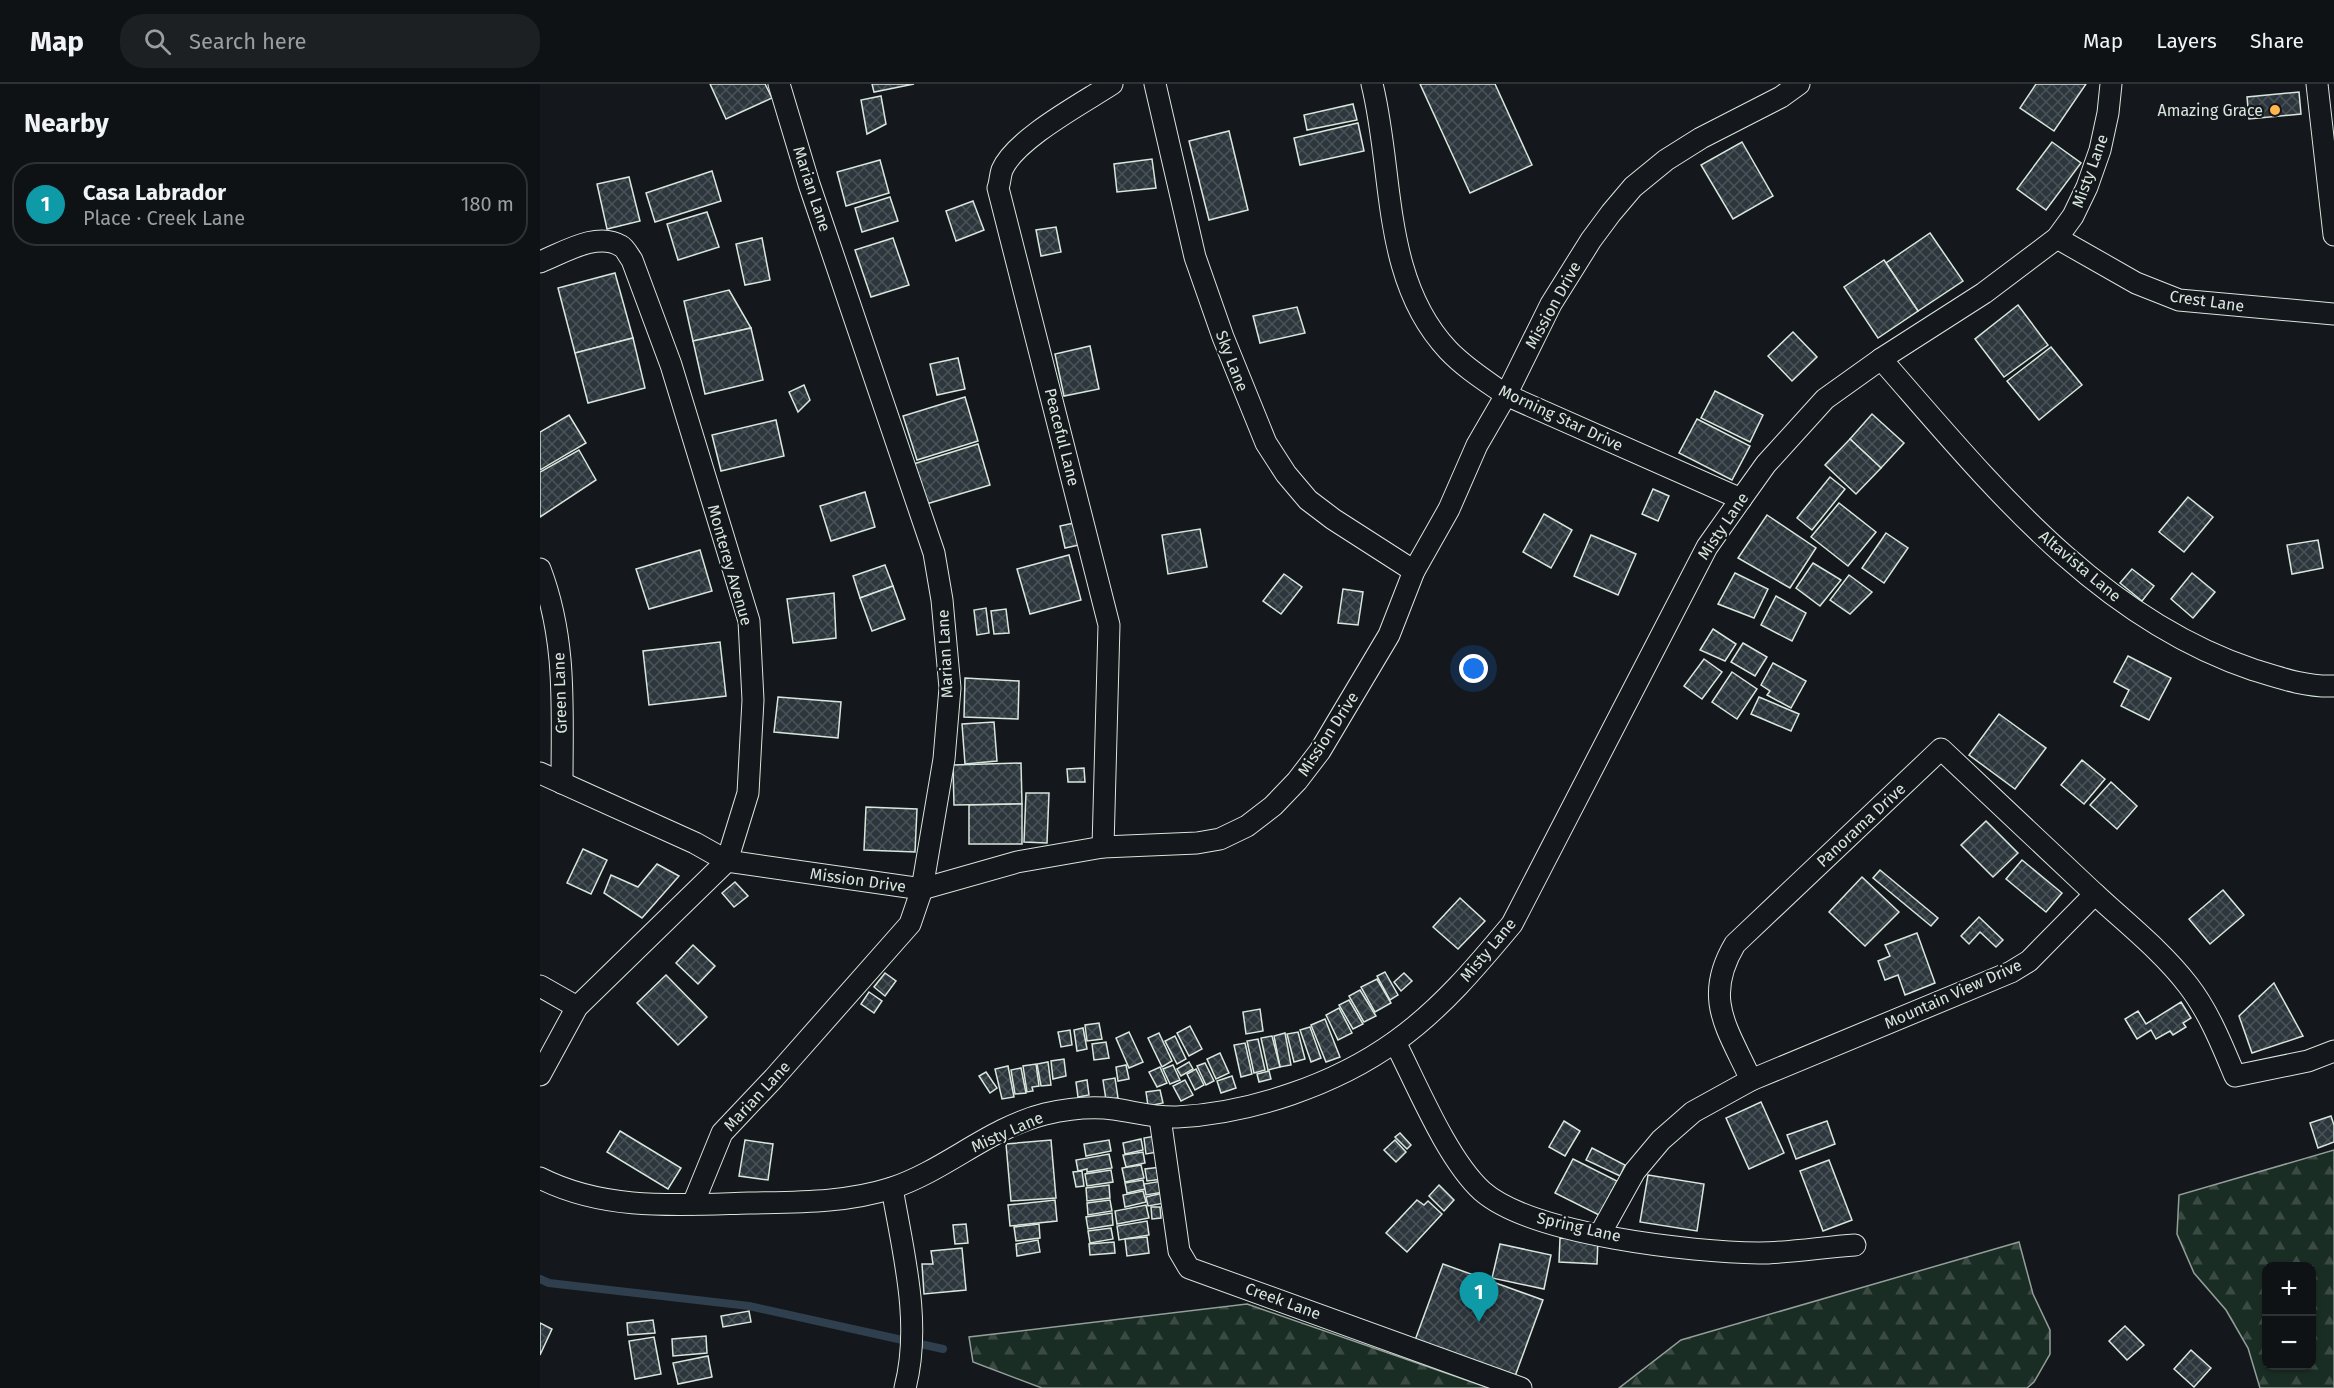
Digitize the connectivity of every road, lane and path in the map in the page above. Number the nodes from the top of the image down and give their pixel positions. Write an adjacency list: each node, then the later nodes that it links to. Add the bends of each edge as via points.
1 (779, 84): 22 (street, Marian Lane, via 936,565 950,688 944,759)
2 (1112, 84): 20 (street, Peaceful Lane, via 1014,152 1002,170 998,188 1109,625)
3 (1155, 84): 16 (street, Sky Lane, via 1195,257 1226,347 1266,443 1308,500)
4 (1372, 84): 13 (street, Morning Star Drive, via 1391,218 1414,296 1429,326 1448,350)
5 (1799, 84): 13 (street, Mission Drive, via 1701,138 1634,187 1591,240 1551,304)
6 (2111, 84): 9 (street, Misty Lane, via 2106,122 2091,178)
7 (2317, 84): 8 (street)
8 (2334, 236)
9 (2058, 238): 11 (street, Crest Lane, via 2136,283 2179,300); 12 (street, Misty Lane, via 1984,293)
10 (540, 262): 21 (street, Monterey Avenue, via 587,243 605,240 622,246 632,260 671,365 749,621 753,700 748,793)
11 (2334, 314)
12 (1881, 360): 14 (street, Misty Lane, via 1825,399 1766,464); 17 (street, Altavista Lane, via 2005,499 2103,588 2150,621 2201,649 2286,680)
13 (1506, 395): 14 (street, Morning Star Drive); 16 (street, Mission Drive)
14 (1741, 499): 26 (street, Misty Lane, via 1707,546 1512,924 1441,1003)
15 (540, 569): 19 (street, Green Lane, via 551,598 562,659)
16 (1414, 571): 20 (street, Mission Drive, via 1389,635 1320,751 1273,806 1247,826 1220,839)
17 (2334, 686)
18 (540, 773): 19 (street, Mission Drive)
19 (562, 783): 21 (street, Mission Drive)
20 (1103, 847): 22 (street, Mission Drive, via 1017,862)
21 (728, 861): 22 (street, Mission Drive); 25 (street, Monterey Avenue)
22 (922, 889): 33 (street, Marian Lane, via 910,924 722,1133)
23 (2095, 894): 27 (street, via 2156,950 2188,986 2220,1040 2235,1076 2308,1061); 29 (street, Mountain View Drive, via 2029,961 2011,972); 29 (street, Panorama Drive, via 1941,750 1735,945 1726,959 1718,991 1720,1009)
24 (540, 986): 25 (street)
25 (577, 1006): 28 (street, Monterey Avenue)
26 (1395, 1042): 30 (street, Misty Lane, via 1339,1075 1266,1102 1210,1115); 34 (street, Spring Lane, via 1451,1151 1481,1189 1495,1201 1550,1224)
27 (2334, 1051)
28 (540, 1075)
29 (1751, 1080): 34 (street, Mountain View Drive, via 1693,1112 1661,1140 1635,1171)
30 (1160, 1118): 32 (street, Misty Lane, via 1111,1108 1042,1114); 37 (street, Creek Lane, via 1179,1251 1190,1268)
31 (540, 1178): 33 (street, Misty Lane, via 592,1198)
32 (892, 1188): 33 (street, Misty Lane, via 823,1202); 36 (street, via 912,1321)
33 (693, 1204)
34 (1600, 1234): 35 (street, Spring Lane, via 1674,1247 1760,1253)
35 (1854, 1245)
36 (908, 1379)
37 (1521, 1388)

